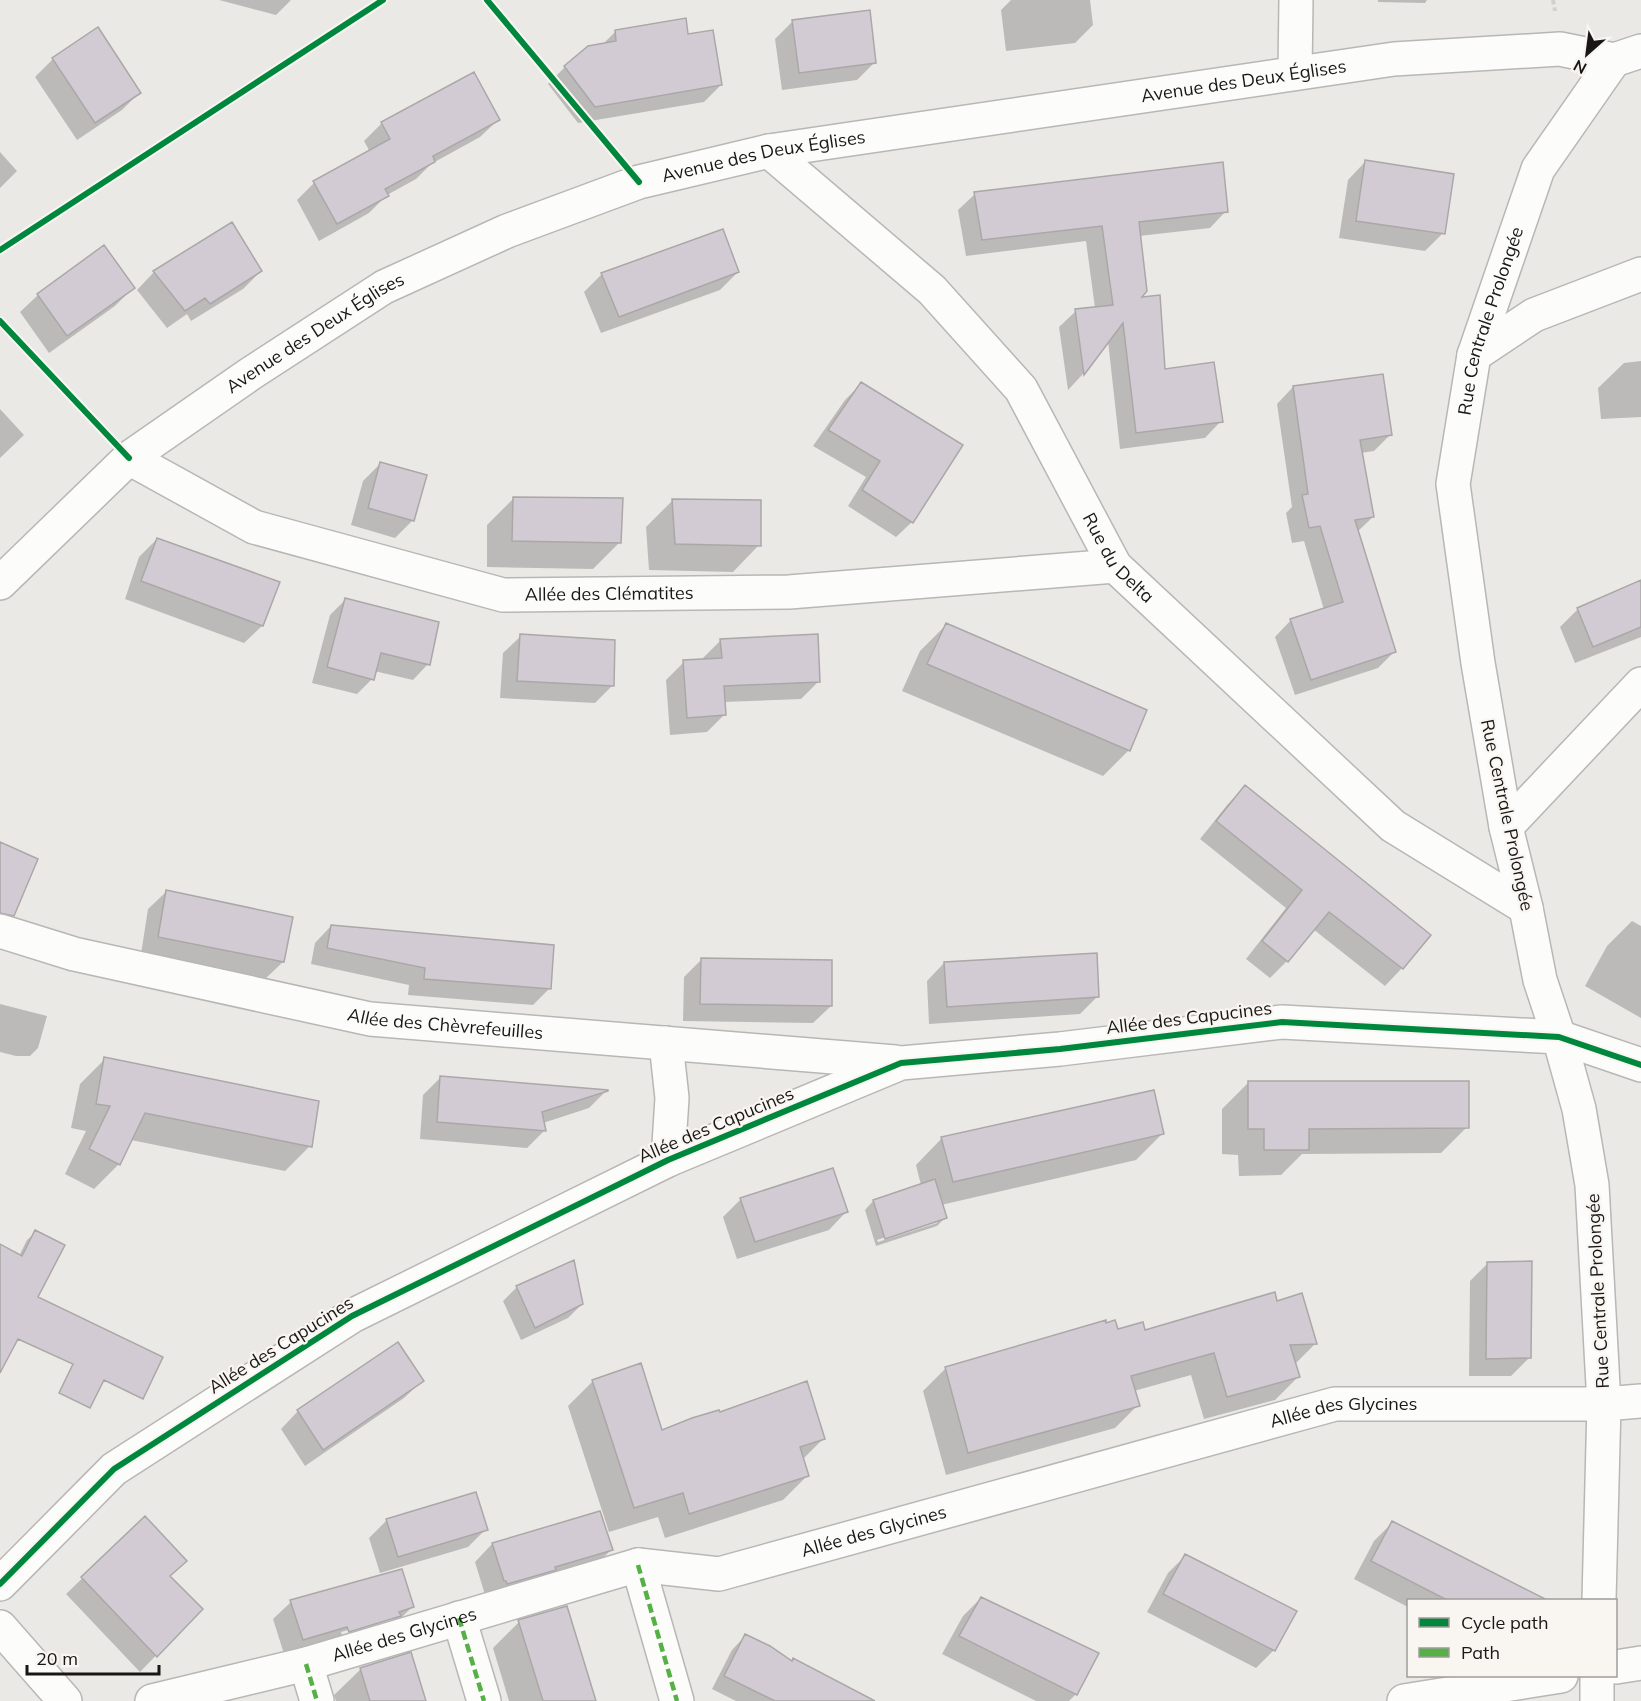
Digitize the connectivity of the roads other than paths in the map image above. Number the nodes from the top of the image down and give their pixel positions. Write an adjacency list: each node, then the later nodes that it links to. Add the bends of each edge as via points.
1 (1296, 0): 3 (street)
2 (1628, 56): 3 (street, Avenue des Deux Églises, via 1560,49 1394,59); 6 (street, Rue Centrale Prolongée, via 1538,169)
3 (1295, 74): 4 (street, Avenue des Deux Églises)
4 (769, 150): 7 (street, Avenue des Deux Églises, via 639,182 507,231 384,287); 8 (street, Rue du Delta, via 932,290 1021,389)
5 (1641, 274): 6 (street, via 1534,315)
6 (1474, 355): 11 (street, Rue Centrale Prolongée, via 1453,484)
7 (129, 458): 8 (street, Allée des Clématites, via 254,527 503,595 789,592); 9 (street, Avenue des Deux Églises)
8 (1114, 566): 12 (street, Rue du Delta, via 1393,826)
9 (0, 583)
10 (1641, 684): 11 (street)
11 (1506, 827): 12 (street, Rue Centrale Prolongée)
12 (1526, 908): 14 (street, Rue Centrale Prolongée, via 1540,980)
13 (0, 930): 15 (street, Allée des Chèvrefeuilles, via 74,954 370,1019)
14 (1559, 1037): 16 (street, Allée des Capucines, via 1282,1022); 17 (street, Allée des Capucines); 20 (street, Rue Centrale Prolongée, via 1579,1109 1592,1185)
15 (666, 1043): 16 (street, Allée des Chèvrefeuilles); 18 (street, via 672,1098)
16 (901, 1063): 18 (street, Allée des Capucines)
17 (1641, 1065)
18 (669, 1160): 22 (street, Allée des Capucines, via 352,1316 114,1469)
19 (1641, 1401): 20 (street, Allée des Glycines)
20 (1604, 1404): 21 (street, Allée des Glycines, via 1335,1404 719,1574); 23 (street, Rue Centrale Prolongée)
21 (638, 1564): 24 (street, Allée des Glycines); 35 (street)
22 (0, 1584)
23 (1599, 1599)
24 (459, 1618): 27 (street, Allée des Glycines); 34 (street)
25 (0, 1627): 31 (street)
26 (1641, 1663): 28 (street)
27 (306, 1664): 32 (street, Allée des Glycines); 33 (street)
28 (1617, 1667)
29 (1555, 1677): 36 (street)
30 (1597, 1677): 37 (street)
31 (65, 1701)
32 (152, 1701)
33 (316, 1701)
34 (483, 1701)
35 (677, 1701)
36 (1404, 1701)
37 (1597, 1701)

